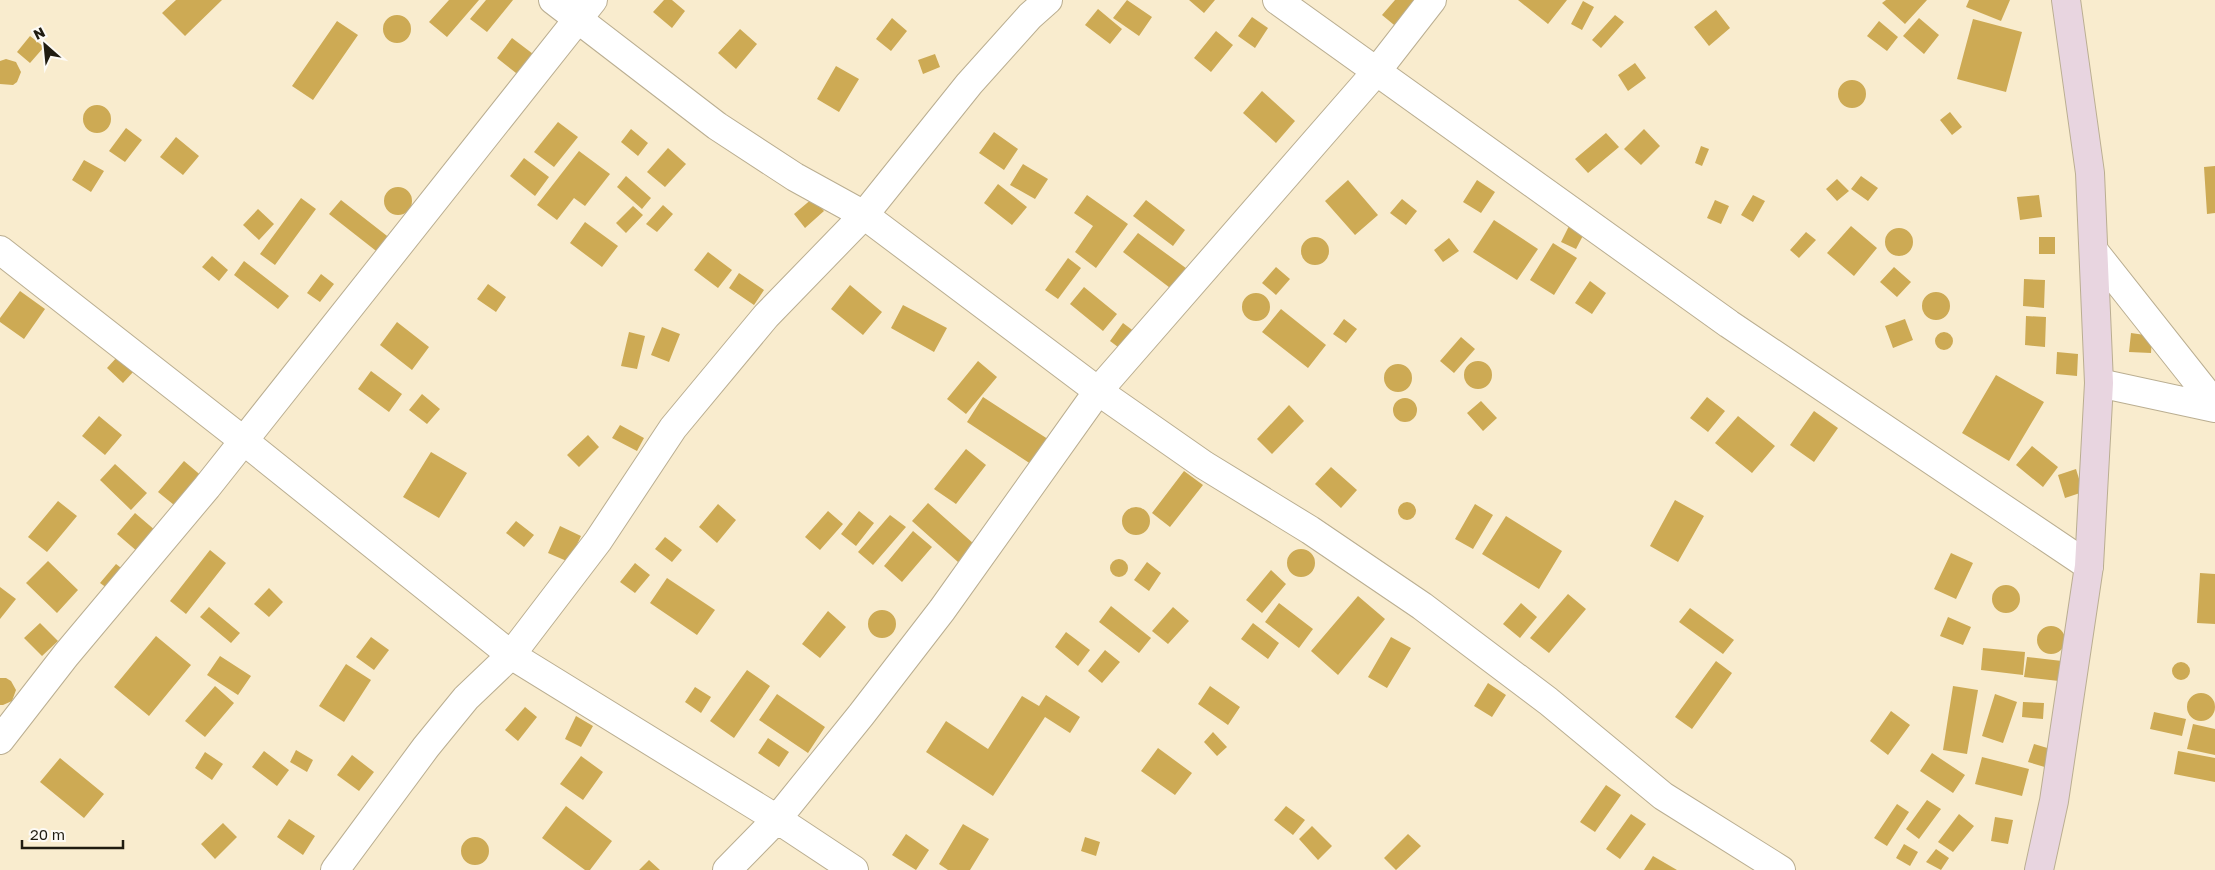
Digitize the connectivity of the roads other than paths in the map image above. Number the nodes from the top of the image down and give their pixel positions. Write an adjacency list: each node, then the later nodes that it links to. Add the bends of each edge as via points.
1 (553, 0): 6 (street)
2 (1048, 0): 8 (street, via 969,84)
3 (1277, 0): 7 (street)
4 (1432, 0): 7 (street)
5 (2066, 0): 10 (street, via 2090,173)
6 (586, 9): 8 (street, via 649,76 795,177); 15 (street)
7 (1376, 72): 12 (street); 16 (street, via 1737,329)
8 (864, 215): 12 (street); 17 (street, via 766,316 673,428 598,541)
9 (0, 250): 15 (street)
10 (2094, 251): 11 (street); 13 (street)
11 (2099, 383): 14 (street); 16 (street)
12 (1098, 391): 19 (street, via 942,610); 23 (street, via 1204,465 1310,530 1422,606 1548,701 1663,796)
13 (2215, 404)
14 (2215, 408)
15 (244, 441): 17 (street); 18 (street, via 66,655)
16 (2089, 566): 24 (street, via 2054,801)
17 (511, 655): 19 (street); 20 (street, via 466,698)
18 (0, 740)
19 (777, 819): 21 (street); 22 (street)
20 (335, 870)
21 (727, 870)
22 (854, 870)
23 (1781, 870)
24 (2039, 870)

